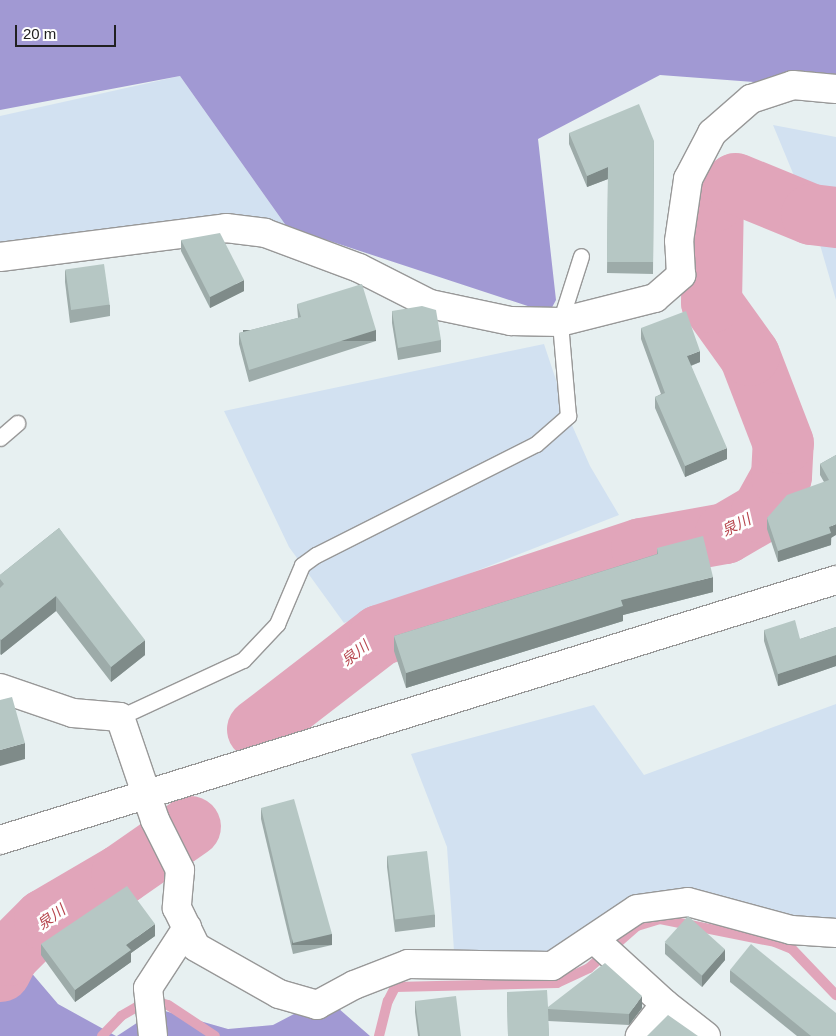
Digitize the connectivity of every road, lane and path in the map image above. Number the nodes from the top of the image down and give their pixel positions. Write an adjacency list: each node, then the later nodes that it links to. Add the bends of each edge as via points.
1 (836, 89): 4 (street, via 793,85 751,100 712,133 688,180 679,241 681,275 655,298)
2 (581, 256): 4 (lane)
3 (0, 257): 4 (street, via 226,228 265,234 340,261 430,304 511,321)
4 (560, 322): 9 (lane, via 568,416 536,444 316,555 302,565 277,624 243,660)
5 (17, 424): 6 (lane)
6 (0, 438)
7 (836, 580): 10 (street)
8 (0, 688): 9 (street, via 73,713)
9 (120, 717): 10 (street)
10 (146, 795): 11 (street); 12 (street, via 154,820 180,870 177,908)
11 (0, 840)
12 (187, 928): 14 (street, via 196,948 279,994 317,1005 354,985 408,964 552,966); 16 (street, via 148,988)
13 (836, 933): 14 (street, via 790,930 688,902 637,909)
14 (603, 947): 15 (street)
15 (665, 1004): 17 (street); 18 (street)
16 (151, 1030)
17 (640, 1036)
18 (706, 1036)

